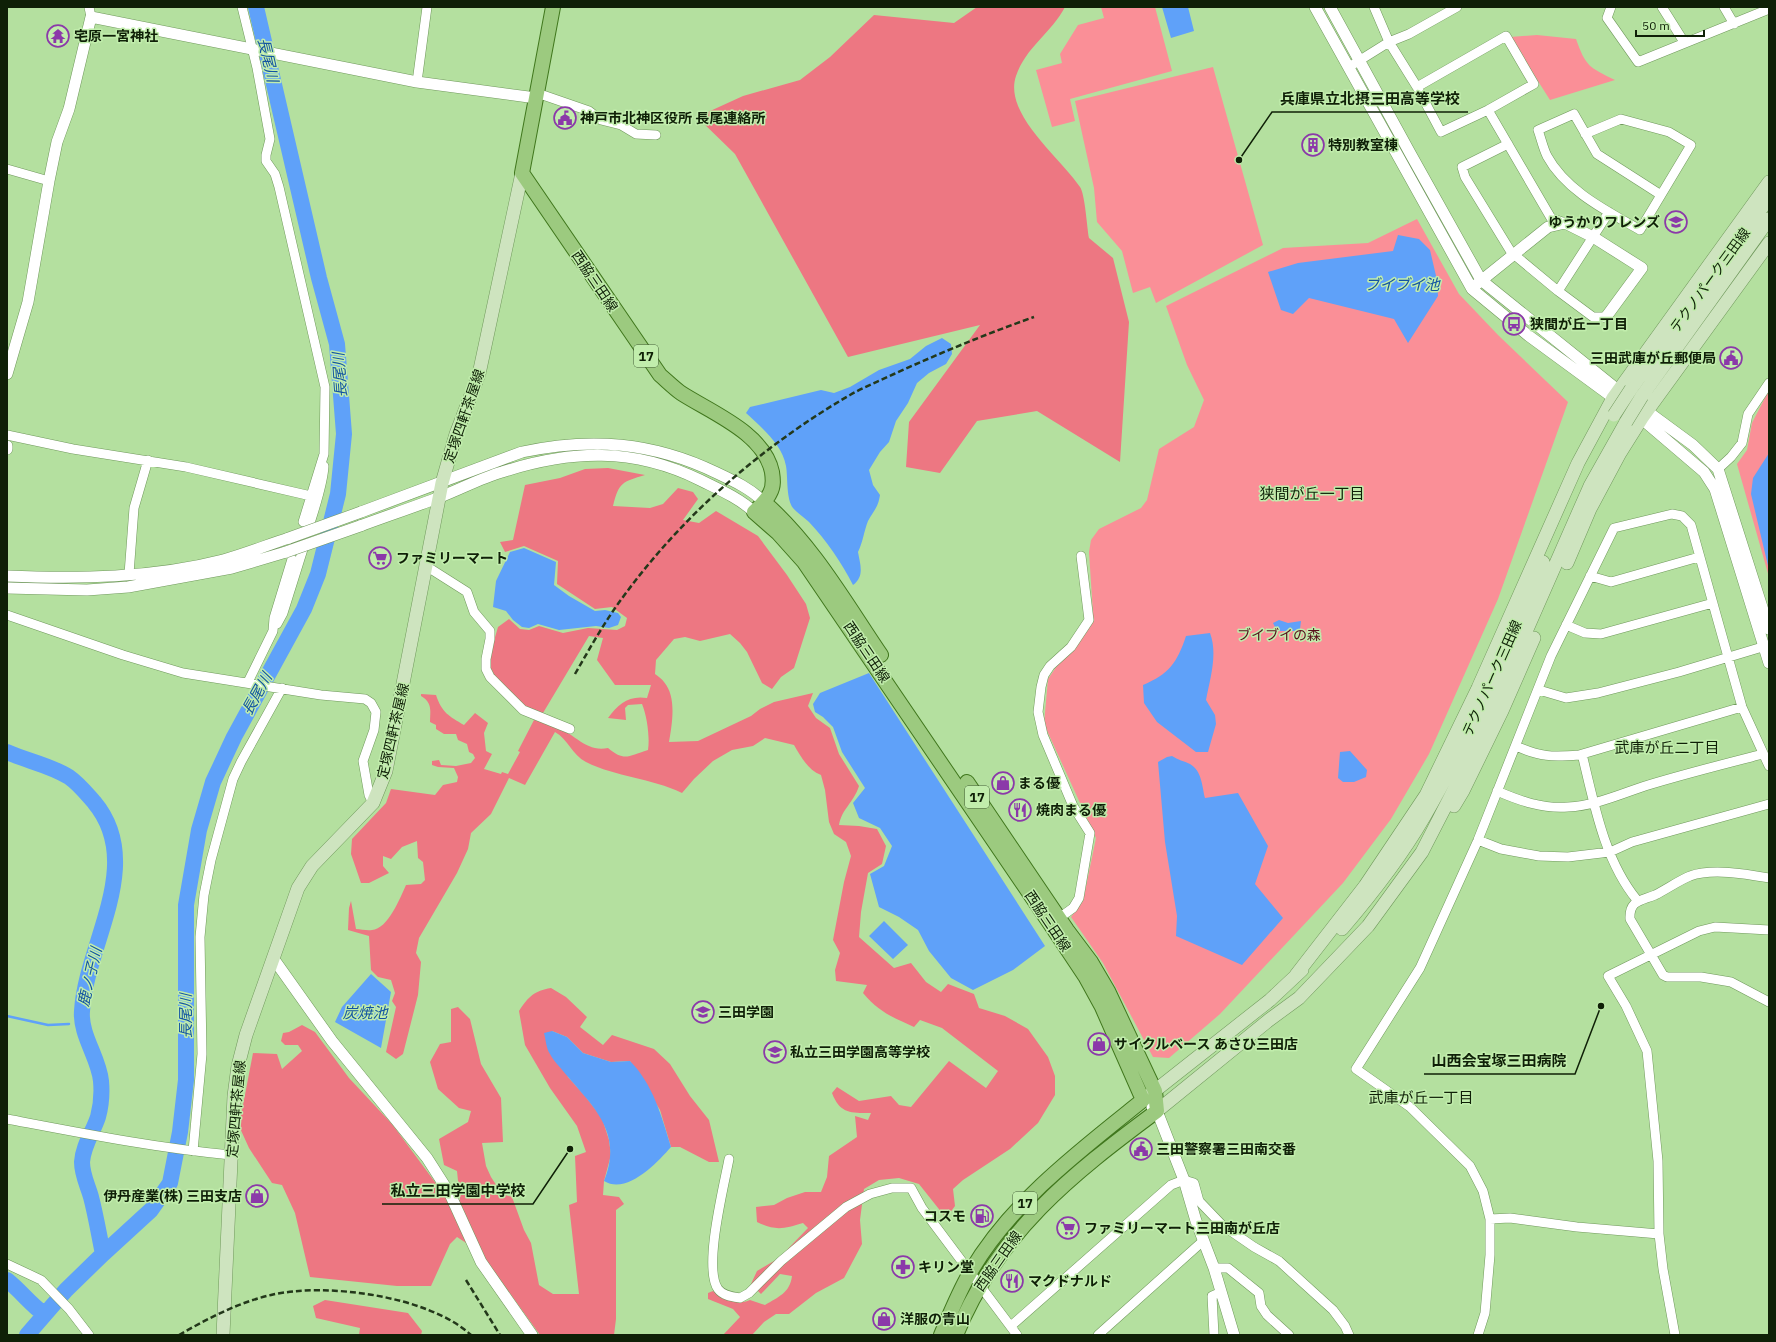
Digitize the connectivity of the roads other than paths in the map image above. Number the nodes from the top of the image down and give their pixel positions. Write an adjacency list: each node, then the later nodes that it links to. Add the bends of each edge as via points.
1 (242, 7): 18 (street)
2 (426, 7): 21 (street)
3 (552, 7): 23 (main road)
4 (1311, 7): 14 (street)
5 (1315, 7): 14 (street)
6 (1330, 7): 19 (street)
7 (1374, 7): 16 (street)
8 (1456, 7): 16 (street, via 1409,34)
9 (1611, 7): 17 (street, via 1608,18 1638,62)
10 (1662, 7): 17 (street)
11 (1724, 7): 15 (street)
12 (1769, 9): 15 (street)
13 (90, 12): 18 (street); 30 (street, via 69,109)
14 (1321, 19): 20 (street)
15 (1734, 24): 17 (street)
16 (1389, 42): 19 (street); 22 (street)
17 (1684, 42)
18 (252, 48): 21 (street); 51 (street, via 270,139 266,161 275,174 279,187 325,387)
19 (1359, 61): 20 (street); 40 (street)
20 (1349, 67): 41 (street)
21 (417, 82): 23 (street)
22 (1417, 87): 24 (street, via 1441,132); 24 (street, via 1506,36 1534,84)
23 (536, 96): 26 (street, via 589,111 601,120 621,125 636,134); 29 (main road)
24 (1488, 110): 27 (street)
25 (1585, 134): 32 (street, via 1597,154); 32 (street, via 1621,119 1669,132 1691,146); 34 (street, via 1574,114 1538,130 1547,156 1565,182)
26 (656, 135)
27 (1508, 144): 36 (street, via 1552,218); 39 (street, via 1462,167 1465,177)
28 (7, 169): 30 (street)
29 (522, 173): 54 (main road, 定塚四軒茶屋線, via 479,374 456,434); 57 (main road, 西脇三田線 / 17, via 660,375 680,392 740,429 761,448 770,462 773,478 770,493)
30 (49, 181): 44 (street, via 28,302)
31 (1769, 182): 46 (main road)
32 (1662, 195): 34 (street, via 1640,230)
33 (1769, 198): 46 (main road, テクノパーク三田線)
34 (1609, 212): 37 (street)
35 (1769, 219): 46 (main road, テクノパーク三田線)
36 (1565, 223): 37 (street); 39 (street, via 1548,227)
37 (1594, 237): 42 (street); 43 (street, via 1642,268)
38 (1769, 243): 47 (main road)
39 (1515, 255): 40 (street); 42 (street)
40 (1481, 280): 41 (street); 46 (street)
41 (1472, 289): 46 (street, via 1529,336)
42 (1558, 292): 43 (street, via 1593,317)
43 (1606, 317)
44 (7, 374)
45 (1769, 383): 53 (street, via 1748,414 1742,443)
46 (1626, 393): 47 (street); 91 (main road, テクノパーク三田線, bridge, via 1626,422 1590,486 1495,702); 99 (main road, via 1578,462 1478,688 1426,795 1365,886); 99 (main road, テクノパーク三田線, bridge, via 1577,484 1470,729 1423,818 1361,907 1327,946)
47 (1644, 415): 53 (street, via 1693,445); 74 (street, via 1704,472 1715,489); 91 (main road, via 1620,453 1590,510 1502,711 1463,791)
48 (7, 435): 52 (street, via 73,449)
49 (7, 446): 50 (street)
50 (7, 449)
51 (324, 454): 55 (street); 59 (street, via 324,480)
52 (148, 460): 55 (street); 65 (street, via 134,508)
53 (1718, 469): 72 (street)
54 (442, 483): 56 (main road, 定塚四軒茶屋線); 57 (street, via 522,452 583,443 608,443 649,449 700,465 738,483); 59 (street, bridge, via 361,512)
55 (311, 496): 59 (street)
56 (439, 497): 58 (street, via 534,462 591,454 630,458 673,468 717,488); 60 (street, bridge); 64 (main road, 定塚四軒茶屋線)
57 (764, 502): 58 (main road, 西脇三田線 / 17); 95 (main road, 西脇三田線 / 17, via 778,513 813,555)
58 (754, 512): 102 (main road, 西脇三田線 / 17, via 778,533 804,562 1085,976 1102,1007)
59 (305, 527): 65 (street, bridge, via 289,538 222,560)
60 (304, 546): 61 (street, bridge); 73 (street, via 283,613)
61 (289, 555): 68 (street, via 128,587 86,590); 73 (street)
62 (1081, 556): 95 (street, via 1089,620 1071,647 1044,675 1038,712 1043,735 1073,806 1090,833 1079,898 1073,908)
63 (1699, 557): 67 (street, via 1611,582); 67 (street, via 1691,525 1682,516 1672,514 1614,528); 69 (street)
64 (426, 566): 81 (street, via 467,592 474,612 490,631 486,659 486,669 490,677 523,710); 88 (main road, 定塚四軒茶屋線, via 386,771)
65 (129, 574): 66 (street)
66 (7, 576)
67 (1590, 576): 71 (street)
68 (7, 588)
69 (1713, 602): 71 (street, via 1601,634 1585,633); 75 (street)
70 (7, 615): 77 (street, via 183,673)
71 (1566, 625): 79 (street)
72 (1769, 629)
73 (273, 631): 77 (street)
74 (1766, 646): 75 (street); 76 (street)
75 (1729, 656): 79 (street, via 1679,672 1582,696 1566,698); 80 (street)
76 (1769, 663)
77 (248, 682): 78 (street)
78 (282, 688): 88 (street, via 365,699 371,703 376,712 374,730 363,761 369,795); 105 (street, via 240,762 211,860 204,895 200,944 202,1054)
79 (1539, 690): 82 (street)
80 (1742, 707): 83 (street); 84 (street)
81 (570, 729)
82 (1516, 746): 83 (street, via 1551,757); 86 (street)
83 (1582, 754): 87 (street)
84 (1763, 754): 85 (street); 87 (street)
85 (1769, 766)
86 (1497, 791): 87 (street, via 1517,800 1550,807 1570,807); 90 (street)
87 (1594, 802): 92 (street)
88 (373, 803): 98 (main road, 定塚四軒茶屋線, via 303,878)
89 (1769, 804): 92 (street, via 1632,842)
90 (1478, 840): 92 (street, via 1501,849 1539,856 1568,857); 109 (street, via 1420,968 1356,1069 1410,1107 1470,1166 1483,1191)
91 (1422, 852): 103 (main road, テクノパーク三田線, via 1368,926 1299,998)
92 (1610, 852): 94 (street, via 1628,889)
93 (1769, 878): 94 (street, via 1711,873 1691,876 1655,895)
94 (1637, 900): 97 (street, via 1629,911 1630,919)
95 (1059, 918): 101 (main road, 西脇三田線 / 17, via 1091,962 1108,991)
96 (1769, 930): 97 (street, via 1715,927 1699,931)
97 (1651, 956): 100 (street, via 1667,977 1701,977 1731,982); 110 (street, via 1608,976 1626,1006 1647,1051 1658,1161)
98 (273, 958): 106 (main road, 定塚四軒茶屋線, via 238,1066); 120 (street, via 332,1041 427,1158 450,1194 481,1262)
99 (1296, 975): 101 (main road, テクノパーク三田線, via 1270,1000)
100 (1769, 1002)
101 (1155, 1091): 102 (main road, テクノパーク三田線); 103 (main road, 西脇三田線 / 17)
102 (1143, 1100): 103 (street); 114 (main road, 西脇三田線 / 17, via 1076,1155 1020,1208)
103 (1158, 1111): 108 (street); 115 (main road, 西脇三田線 / 17, via 1114,1143 1033,1214 1010,1241)
104 (7, 1119): 105 (street)
105 (193, 1151): 106 (street)
106 (231, 1155): 119 (main road, 定塚四軒茶屋線)
107 (729, 1159): 114 (street, via 712,1256 718,1289 729,1296 740,1298 750,1293 781,1261 846,1207 870,1194 892,1188 911,1188 922,1208)
108 (1184, 1180): 111 (street); 117 (street, via 1171,1185); 128 (street, via 1194,1183 1199,1201 1222,1225 1279,1261 1327,1303)
109 (1490, 1218): 110 (street); 129 (street, via 1485,1313)
110 (1658, 1234): 130 (street)
111 (1203, 1240): 113 (street); 124 (street)
112 (7, 1264): 118 (street, via 41,1280 69,1309)
113 (1214, 1268): 116 (street); 127 (street, via 1228,1268 1259,1293 1261,1306 1267,1315)
114 (971, 1271): 115 (street); 121 (main road, 西脇三田線 / 17)
115 (980, 1284): 117 (street); 122 (main road, 西脇三田線 / 17)
116 (1221, 1292): 125 (street, via 1212,1296); 126 (street)
117 (1011, 1326): 123 (street)
118 (89, 1335)
119 (222, 1335)
120 (532, 1335)
121 (941, 1335)
122 (956, 1335)
123 (1017, 1335)
124 (1098, 1335)
125 (1214, 1335)
126 (1234, 1335)
127 (1289, 1335)
128 (1349, 1335)
129 (1478, 1335)
130 (1675, 1335)

